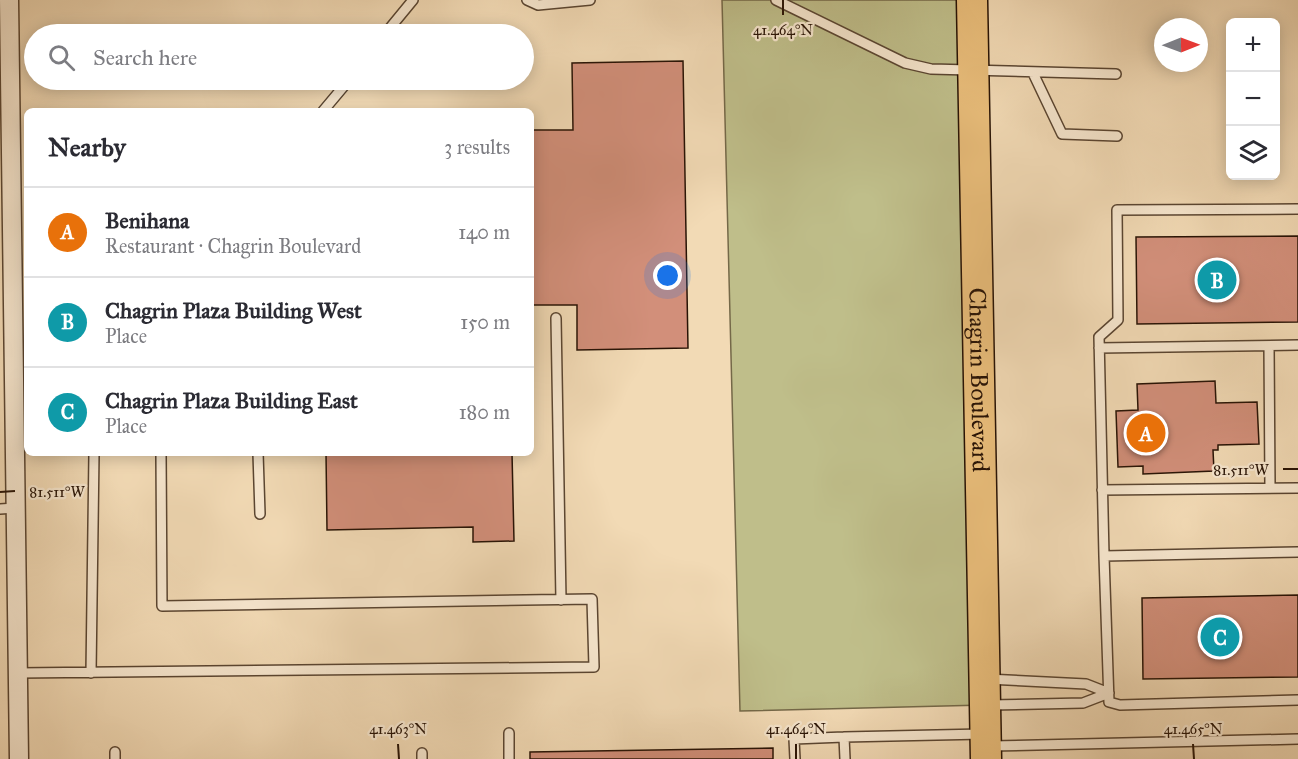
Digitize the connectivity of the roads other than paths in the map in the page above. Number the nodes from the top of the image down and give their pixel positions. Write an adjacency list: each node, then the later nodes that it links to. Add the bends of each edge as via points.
1 (9, 0): 8 (street)
2 (413, 0): 7 (lane)
3 (527, 0): 4 (lane, via 538,5)
4 (590, 0)
5 (776, 0): 9 (lane, via 905,63 931,69)
6 (972, 0): 9 (main road, Chagrin Boulevard)
7 (393, 24)
8 (5, 54): 16 (street)
9 (973, 69): 10 (lane); 34 (main road, Chagrin Boulevard)
10 (1034, 73): 11 (lane); 14 (lane, via 1062,134)
11 (1116, 74)
12 (341, 90): 13 (lane)
13 (326, 108)
14 (1117, 136)
15 (1298, 209): 20 (lane, via 1117,210 1119,320 1099,337)
16 (20, 316): 27 (street)
17 (556, 318): 31 (lane)
18 (1298, 345): 19 (lane)
19 (1269, 346): 20 (lane); 24 (lane)
20 (1099, 348): 26 (lane)
21 (94, 456): 33 (lane)
22 (161, 456): 31 (lane, via 162,606)
23 (258, 456): 28 (lane)
24 (1270, 488): 25 (lane); 26 (lane)
25 (1298, 488)
26 (1102, 490): 30 (lane)
27 (8, 509): 32 (street)
28 (260, 514)
29 (1298, 552): 30 (lane)
30 (1104, 556): 35 (lane)
31 (561, 600): 33 (lane, via 592,600 594,667)
32 (18, 673): 33 (lane); 41 (street)
33 (91, 673)
34 (984, 692): 35 (lane, via 1086,684); 35 (lane, via 1083,703); 40 (main road, Chagrin Boulevard)
35 (1109, 693): 36 (lane, via 1109,702 1120,705)
36 (1298, 700)
37 (509, 733): 42 (lane)
38 (844, 737): 40 (lane); 43 (lane, via 794,739); 44 (lane)
39 (1298, 739): 40 (lane)
40 (985, 746)
41 (20, 759)
42 (509, 759)
43 (795, 759)
44 (845, 759)

